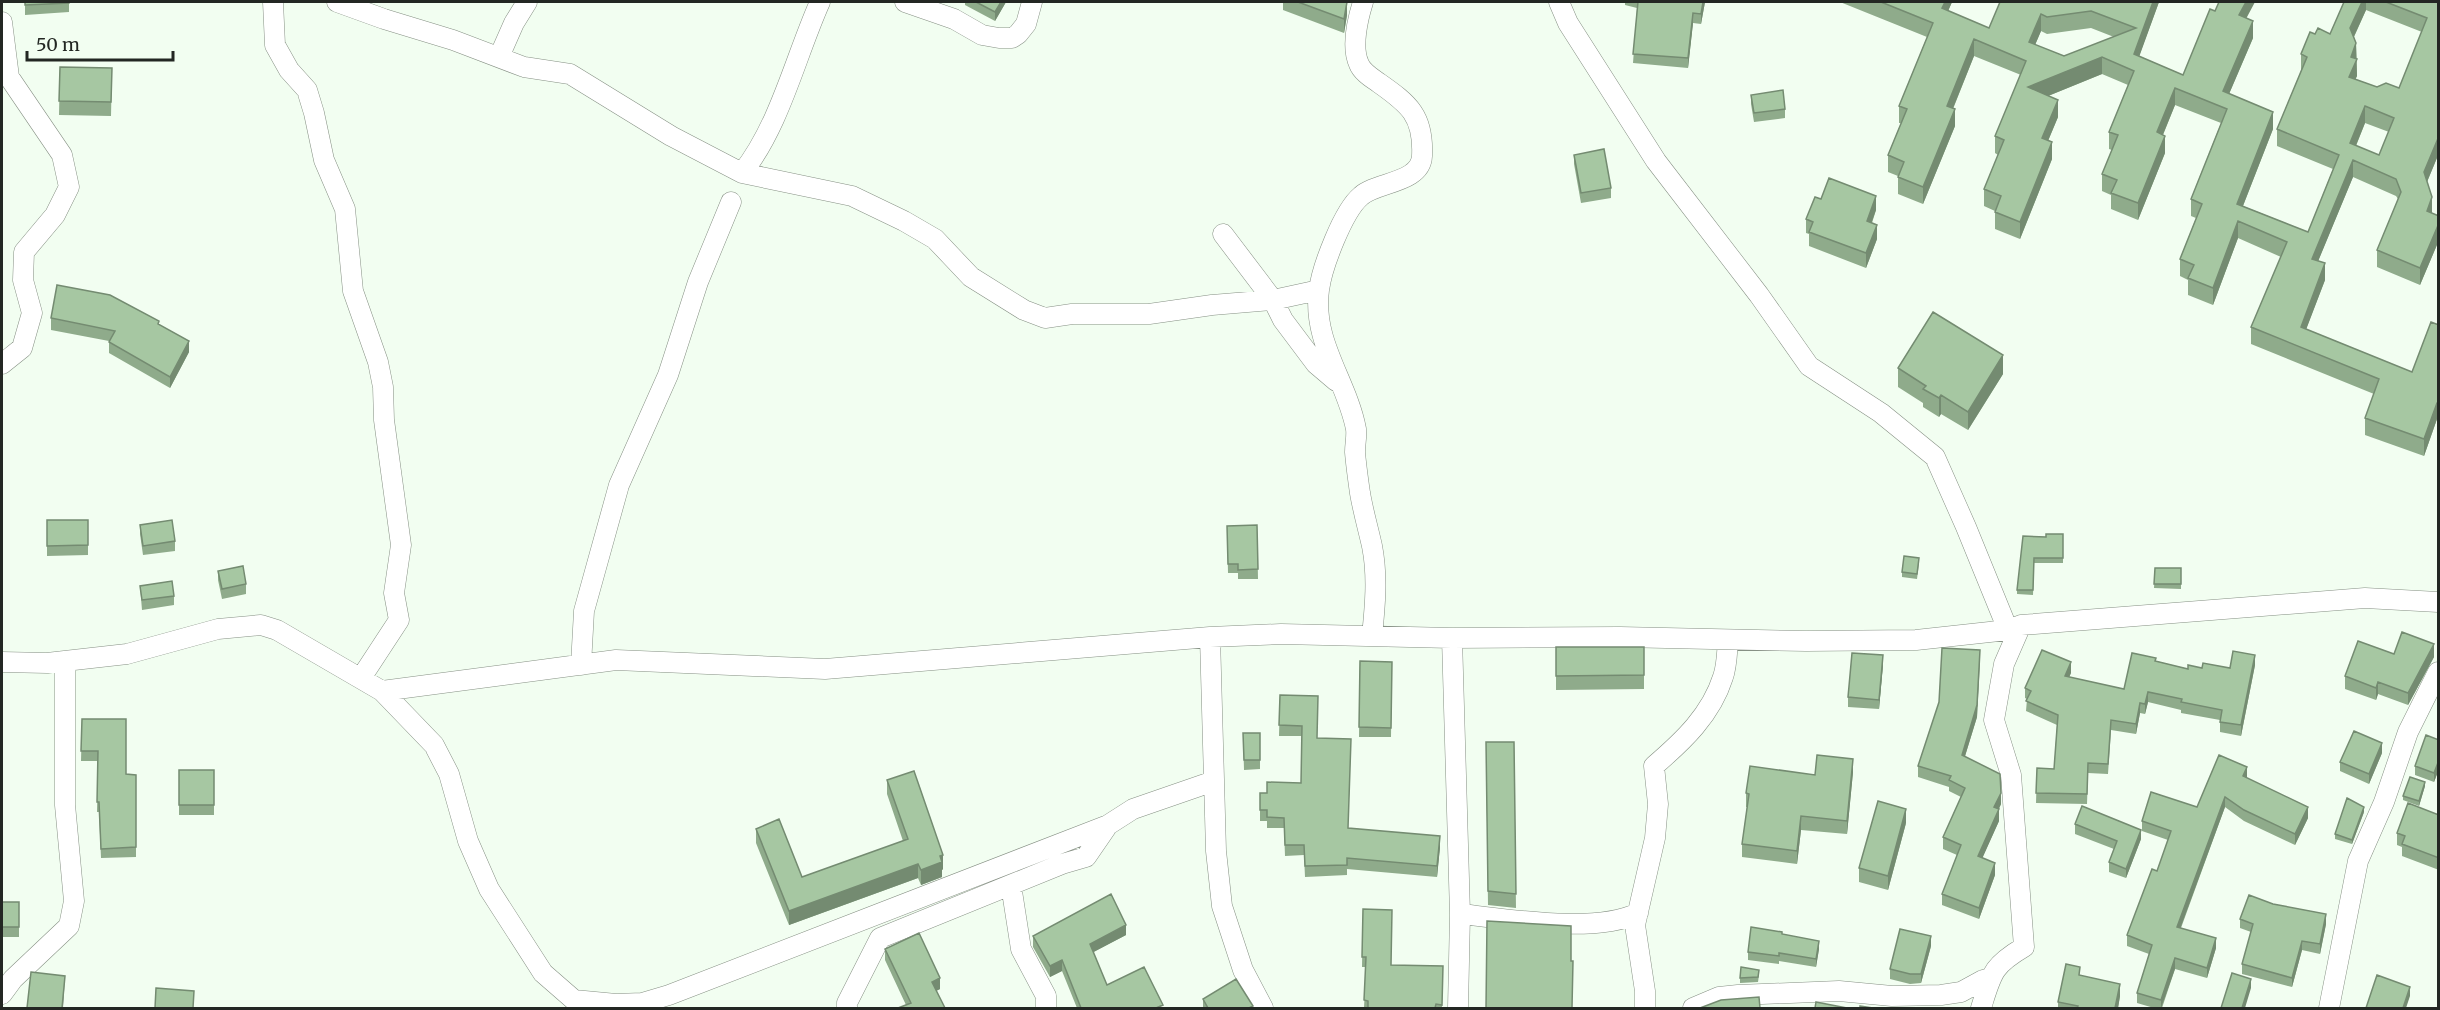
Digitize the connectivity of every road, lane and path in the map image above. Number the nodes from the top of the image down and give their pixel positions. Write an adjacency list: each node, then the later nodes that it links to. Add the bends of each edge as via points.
1 (273, 2): 28 (street, via 275,45 288,70 307,90 324,160 345,209 354,291 383,387 401,545 394,593 399,620)
2 (337, 2): 10 (street)
3 (527, 2): 10 (street)
4 (820, 2): 11 (street, via 769,133)
5 (906, 2): 6 (street, via 954,19 982,35 999,38 1018,34 1026,24)
6 (1032, 2)
7 (1363, 2): 14 (street, via 1356,44 1359,64 1414,111 1422,159 1415,172 1361,195 1344,220)
8 (1559, 2): 19 (street, via 1568,23 1656,161 1809,366 1881,413 1935,457)
9 (2, 22): 16 (street, via 9,76 62,155 69,187 55,215 24,252 22,280 32,313 22,348)
10 (500, 57): 11 (street, via 524,67 570,74)
11 (742, 174): 15 (street, via 852,196 935,239 971,277 1024,310 1045,318 1149,314)
12 (731, 202): 26 (street, via 698,282 668,375 619,485 584,612)
13 (1223, 234): 15 (street)
14 (1318, 290): 15 (street); 17 (street, via 1317,319)
15 (1273, 300): 17 (street, via 1316,364)
16 (2, 364)
17 (1340, 385): 20 (street, via 1356,431 1360,493 1373,548 1376,596)
18 (2439, 602): 19 (street, via 2365,598)
19 (2015, 627): 23 (street, via 1916,640); 35 (street, via 1994,720 2011,776 2024,946 2002,960)
20 (1372, 636): 21 (street); 22 (street)
21 (1210, 637): 26 (street, via 825,669 616,660); 30 (street)
22 (1452, 638): 23 (street); 34 (street)
23 (1728, 640): 33 (street, via 1723,677 1709,707 1690,735 1654,766 1658,804 1655,838)
24 (64, 661): 25 (street); 28 (street, via 127,654 218,629 261,625 277,630); 36 (street, via 65,805 74,901 69,926)
25 (2, 662)
26 (581, 665): 29 (street)
27 (2439, 672): 45 (street, via 2408,732 2358,861)
28 (361, 678): 29 (street)
29 (382, 691): 37 (street, via 434,745 449,774 468,841 489,889 543,973 574,1000)
30 (1214, 781): 31 (street, via 1133,809); 40 (street, via 1222,906 1243,970)
31 (1108, 825): 32 (street, via 1086,856); 37 (street, via 669,995)
32 (1011, 885): 38 (street, via 880,938); 39 (street, via 1021,949 1046,996)
33 (1638, 913): 34 (street, via 1599,923 1536,922); 42 (street, via 1635,925)
34 (1460, 914): 41 (street)
35 (1990, 978): 43 (street, via 1961,992 1941,995 1738,995 1719,997); 44 (street)
36 (2, 994)
37 (617, 1006)
38 (847, 1008)
39 (1046, 1008)
40 (1263, 1008)
41 (1458, 1008)
42 (1645, 1008)
43 (1693, 1008)
44 (1981, 1008)
45 (2329, 1008)

